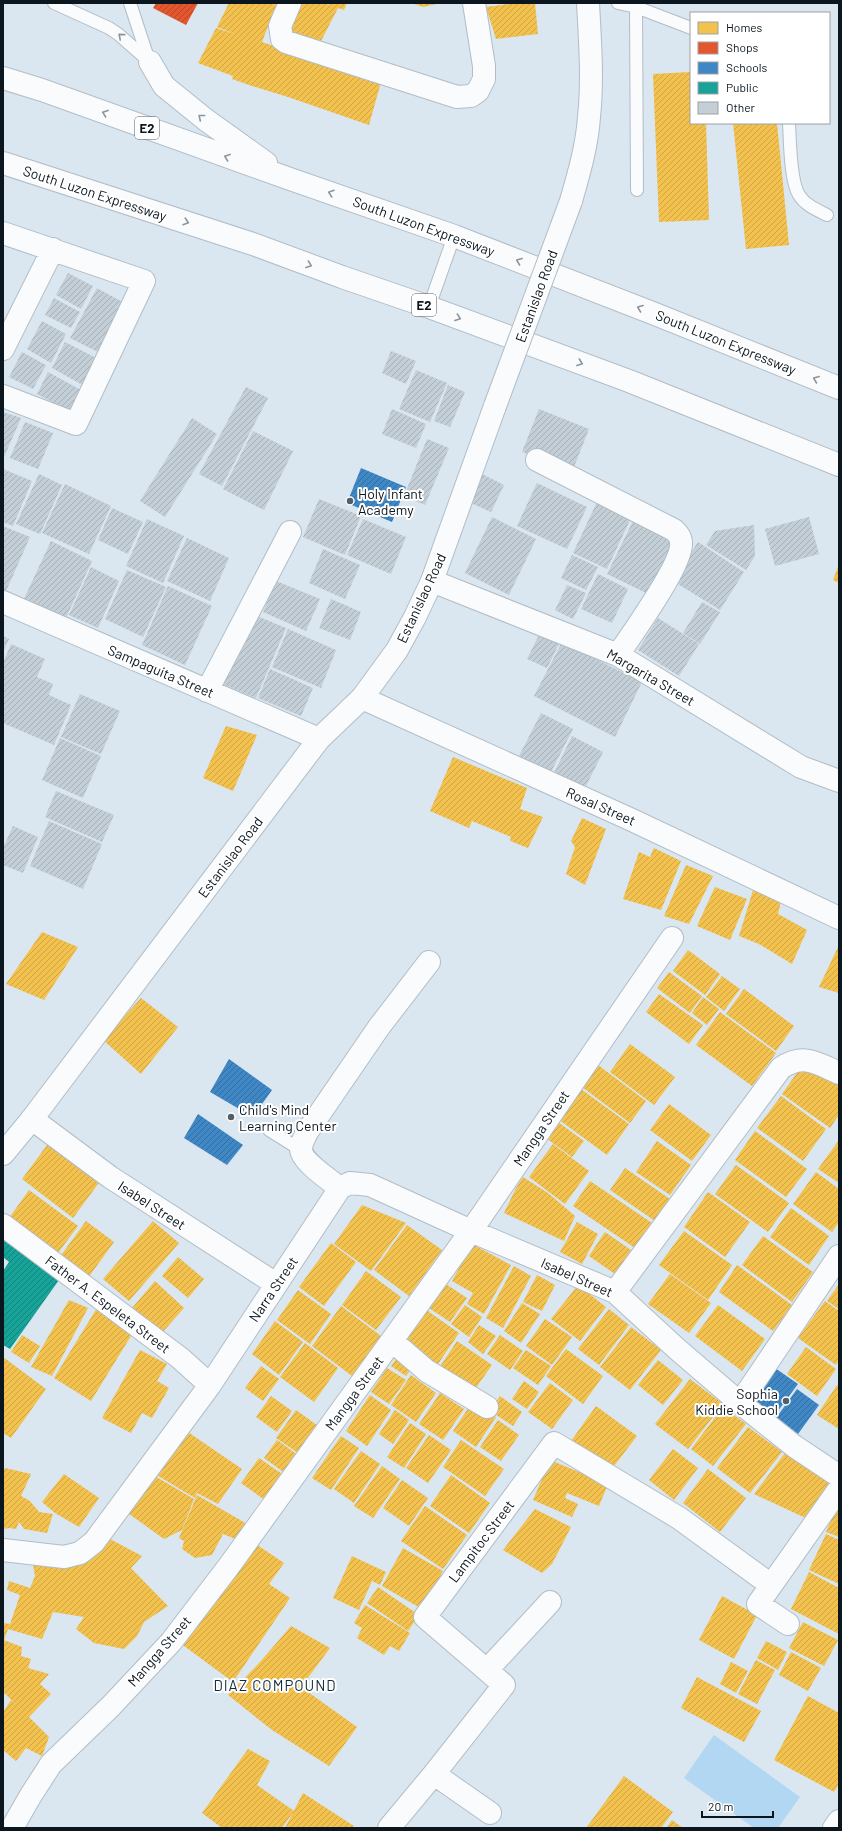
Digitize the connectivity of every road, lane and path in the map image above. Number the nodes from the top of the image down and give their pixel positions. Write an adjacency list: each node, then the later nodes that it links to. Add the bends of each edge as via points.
1 (54, 3): 9 (lane, one-way to 1, via 118,34)
2 (130, 3): 9 (lane)
3 (290, 3): 4 (main road, via 280,26 282,39 286,42 457,97 471,96 484,79)
4 (474, 3)
5 (588, 3): 26 (main road, Estanislao Road, bridge, via 591,62 589,117 582,162 571,201)
6 (618, 3): 7 (lane)
7 (636, 7): 8 (lane); 14 (lane)
8 (690, 28)
9 (150, 62): 13 (main road, one-way to 9, via 206,120 164,86)
10 (3, 78): 13 (main road, South Luzon Expressway / E2, one-way to 10)
11 (789, 124): 15 (lane, via 794,182 799,195 808,205)
12 (3, 163): 19 (main road, South Luzon Expressway / E2, one-way to 19, via 253,244)
13 (290, 179): 17 (main road, South Luzon Expressway / E2, one-way to 13)
14 (637, 190)
15 (827, 215)
16 (3, 233): 18 (main road)
17 (454, 236): 19 (lane); 21 (main road, South Luzon Expressway / E2, one-way to 17)
18 (53, 249): 20 (main road); 22 (main road, via 144,281 76,424)
19 (429, 307): 24 (main road, South Luzon Expressway / E2, one-way to 24, via 629,381)
20 (3, 349)
21 (839, 388)
22 (3, 396)
23 (537, 460): 28 (main road, via 674,530 680,537 682,544 674,568)
24 (839, 465)
25 (290, 532): 29 (main road)
26 (432, 581): 28 (main road, Margarita Street); 30 (main road, Estanislao Road, via 397,650)
27 (3, 602): 29 (main road, Sampaguita Street)
28 (618, 656): 32 (main road, Margarita Street, via 801,767)
29 (207, 691): 31 (main road, Sampaguita Street)
30 (362, 698): 31 (main road, Estanislao Road); 33 (main road, Rosal Street, via 632,820)
31 (319, 739): 37 (main road, Estanislao Road)
32 (839, 781)
33 (839, 918)
34 (672, 938): 43 (main road, Mangga Street)
35 (429, 962): 39 (main road, via 379,1027 312,1125)
36 (839, 1073): 46 (main road, via 804,1059 781,1068)
37 (32, 1119): 40 (main road, Estanislao Road); 45 (main road, Isabel Street, via 110,1177)
38 (269, 1130): 39 (lane)
39 (301, 1150): 41 (main road, via 304,1158)
40 (3, 1154)
41 (340, 1188): 43 (main road, Isabel Street, via 350,1183 370,1185); 45 (main road, Narra Street)
42 (3, 1225): 48 (main road, Father A. Espeleta Street, via 180,1358)
43 (471, 1231): 46 (main road, Isabel Street); 47 (main road, Mangga Street)
44 (839, 1256): 49 (main road)
45 (276, 1284): 48 (main road, Narra Street)
46 (615, 1292): 49 (main road, Isabel Street)
47 (392, 1341): 50 (main road, via 427,1371); 61 (main road, Mangga Street, via 229,1566 170,1642 111,1706 51,1764)
48 (210, 1385): 53 (main road, Narra Street, via 94,1542 80,1552 64,1557)
49 (740, 1403): 51 (main road, Isabel Street, via 794,1446)
50 (487, 1407)
51 (839, 1476)
52 (839, 1489): 54 (main road)
53 (3, 1550)
54 (772, 1585): 56 (main road, via 758,1604); 57 (main road, Lampitoc Street, via 679,1518 554,1443 425,1617)
55 (550, 1602): 57 (main road)
56 (788, 1624)
57 (487, 1670): 58 (main road, Lampitoc Street, via 504,1685)
58 (434, 1774): 59 (main road); 62 (main road, Lampitoc Street)
59 (490, 1813)
60 (839, 1821): 63 (main road)
61 (12, 1828)
62 (389, 1828)
63 (834, 1828)

